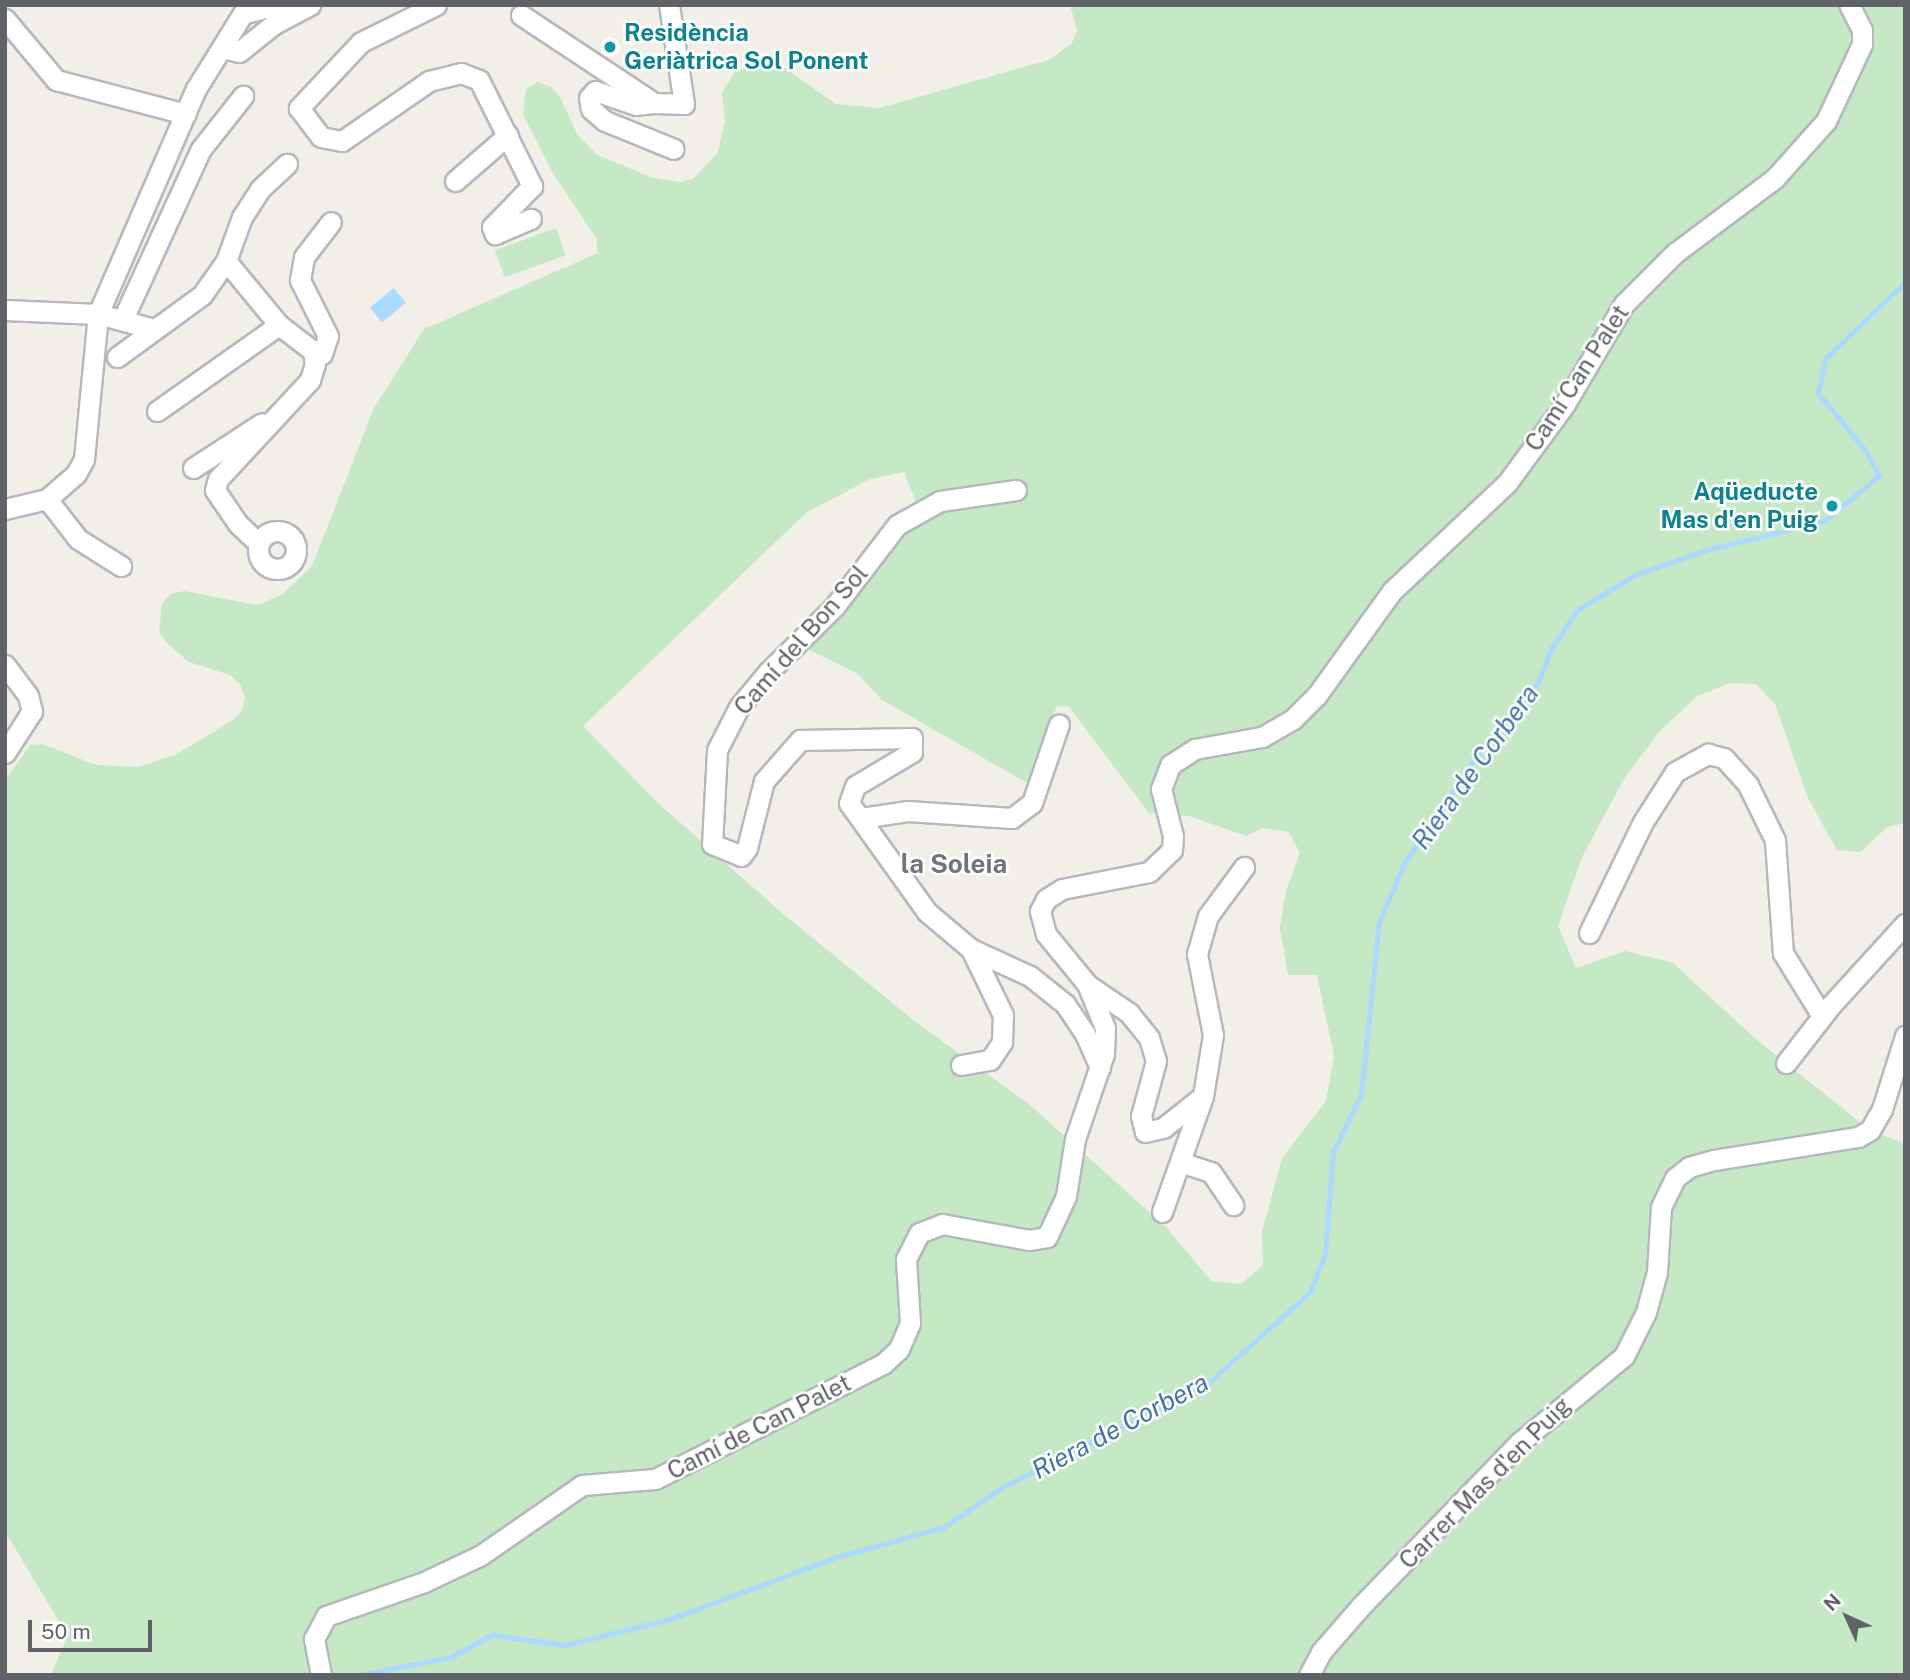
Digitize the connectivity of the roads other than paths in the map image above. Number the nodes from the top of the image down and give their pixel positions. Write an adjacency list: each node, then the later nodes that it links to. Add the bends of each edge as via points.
1 (278, 5): 6 (street)
2 (310, 5): 9 (street, via 274,24 239,52)
3 (436, 5): 13 (street, via 361,42 299,108 304,118 321,137 342,141 429,82 461,73 479,80)
4 (669, 5): 11 (street, via 684,104)
5 (1849, 5): 43 (street, Camí Can Palet, via 1862,30 1862,44 1826,121 1774,179 1675,253 1624,304 1565,404 1507,483 1392,591 1335,673 1292,720 1262,737 1195,749 1170,765 1161,789 1172,850 1149,872 1062,889 1046,899 1040,911 1046,934)
6 (246, 9): 9 (street)
7 (520, 15): 11 (street)
8 (5, 19): 12 (street, via 56,80)
9 (223, 48): 12 (street)
10 (243, 96): 22 (street, via 201,149)
11 (654, 103): 14 (street, via 636,105 595,91 589,98 591,109 605,121)
12 (186, 114): 21 (street)
13 (508, 135): 16 (street); 17 (street, via 532,186 492,227 495,234)
14 (674, 149)
15 (287, 164): 19 (street, via 260,189 242,217)
16 (455, 181)
17 (531, 219)
18 (331, 222): 25 (street, via 304,257 300,280 328,336 322,354)
19 (226, 261): 23 (street); 24 (street, via 202,295)
20 (5, 310): 21 (street)
21 (98, 314): 22 (street); 31 (street, via 84,459 76,474)
22 (123, 319): 24 (street)
23 (279, 325): 25 (street); 27 (street)
24 (154, 329): 26 (street)
25 (313, 351): 28 (street, via 310,380)
26 (117, 357)
27 (157, 411)
28 (269, 426): 29 (street, via 261,423); 33 (street, via 218,479 215,490 238,524)
29 (193, 468)
30 (1016, 490): 38 (street, Camí del Bon Sol, via 940,501 897,525 834,607 738,707 717,750 712,844 741,856 764,780 800,740 912,738 912,752 855,786 849,803)
31 (47, 499): 32 (street); 34 (street, via 78,540)
32 (5, 509)
33 (259, 544): 33 (street, via 273,532 296,534 295,559 279,570 262,562)
34 (121, 566)
35 (5, 666): 37 (street, via 29,696 32,711)
36 (1059, 724): 38 (street, via 1032,803 1012,818 908,811)
37 (9, 741)
38 (861, 818): 42 (street, via 927,912)
39 (1244, 867): 49 (street, via 1208,916 1197,954 1213,1035)
40 (1905, 924): 44 (street)
41 (1589, 933): 44 (street, via 1643,822 1675,772 1708,754 1724,758 1748,785 1775,840 1783,953)
42 (971, 949): 47 (street, via 1003,1015 1002,1042 990,1060); 48 (street, via 1030,976 1065,1004)
43 (1087, 984): 48 (street, via 1105,1028); 49 (street, via 1129,1013 1149,1038 1156,1061 1140,1116 1145,1132 1163,1128)
44 (1822, 1016): 46 (street)
45 (1905, 1036): 54 (street, Carrer Mas d'en Puig, via 1882,1109 1870,1130 1824,1144 1714,1160 1689,1167 1675,1178 1661,1207 1657,1272 1646,1312 1624,1356 1520,1442 1361,1606 1321,1652)
46 (1786, 1063)
47 (961, 1065)
48 (1100, 1068): 53 (street, Camí de Can Palet, via 1075,1139 1066,1196 1047,1237 1030,1240 942,1224 912,1239 906,1259 909,1323 899,1349 883,1364 655,1479 582,1485 481,1555 326,1616 318,1626 316,1653)
49 (1203, 1096): 50 (street)
50 (1182, 1163): 51 (street, via 1211,1172); 52 (street)
51 (1233, 1205)
52 (1162, 1212)
53 (321, 1675)
54 (1309, 1675)

